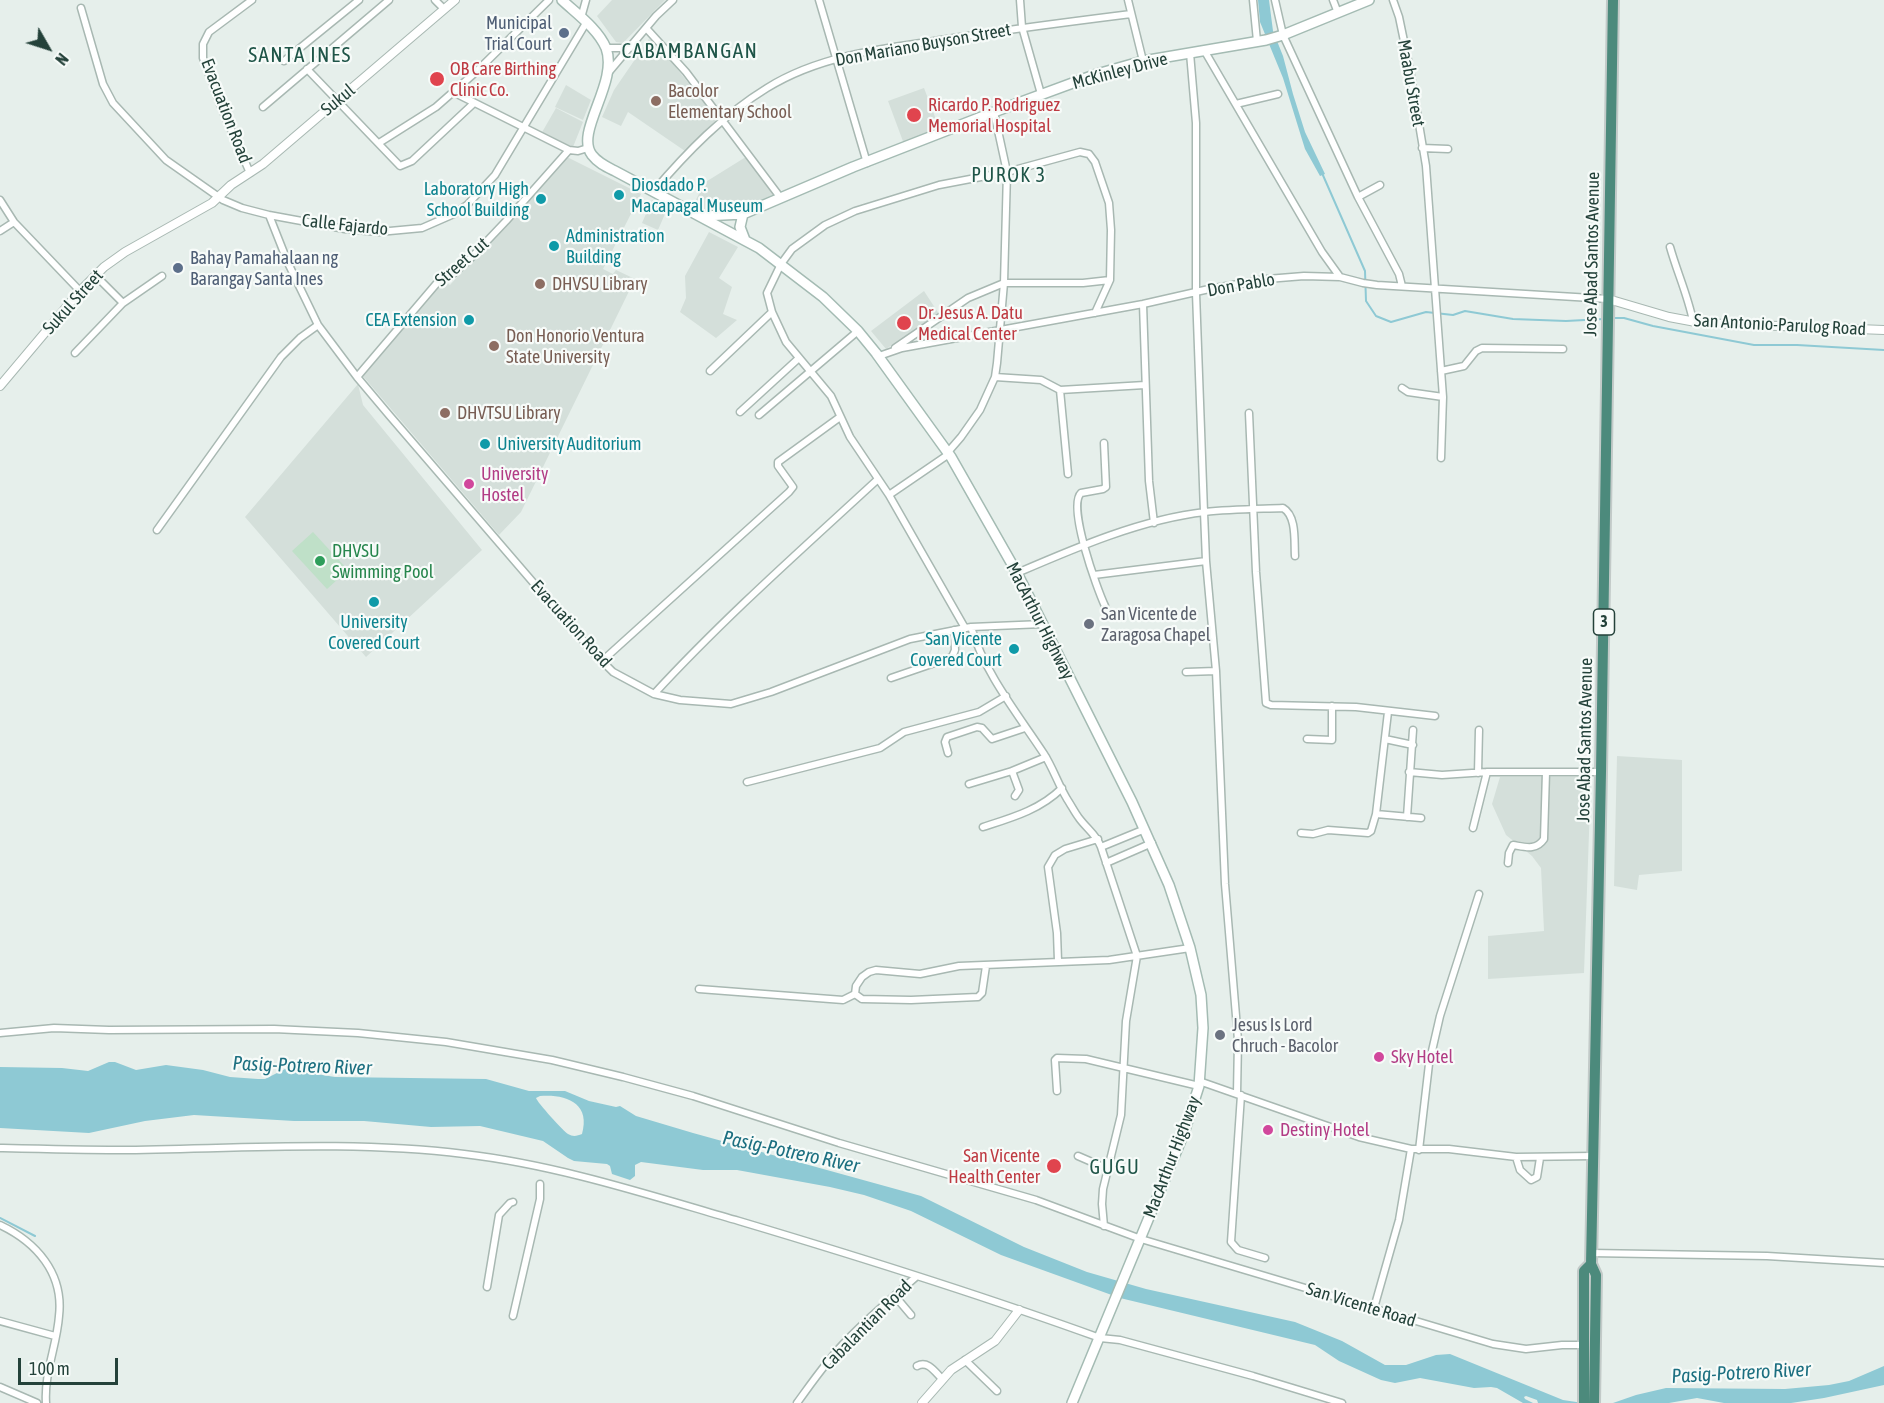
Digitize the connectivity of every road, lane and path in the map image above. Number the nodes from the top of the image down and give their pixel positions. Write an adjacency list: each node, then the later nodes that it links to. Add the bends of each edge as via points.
1 (252, 0): 53 (street, Evacuation Road, via 209,32 202,52 221,108)
2 (359, 0): 33 (street)
3 (389, 0): 35 (street)
4 (435, 0): 20 (street)
5 (455, 0): 20 (street, Sukul)
6 (549, 0): 37 (street)
7 (562, 0): 23 (main road)
8 (586, 0): 23 (street, Calle Fajardo)
9 (674, 0): 25 (street)
10 (819, 0): 32 (street)
11 (1020, 0): 24 (street)
12 (1128, 0): 22 (street)
13 (1253, 0): 27 (street)
14 (1275, 0): 26 (street)
15 (1333, 0): 21 (street)
16 (1369, 0): 21 (main road, McKinley Drive)
17 (1393, 0): 49 (street, Maabu Street, via 1400,16)
18 (1613, 0): 79 (highway, Jose Abad Santos Avenue / 3)
19 (81, 8): 57 (street, Calle Fajardo, via 103,84 113,103 166,160)
20 (444, 9): 40 (street, Sukul)
21 (1338, 13): 26 (main road, McKinley Drive)
22 (1131, 14): 24 (street, Don Mariano Buyson Street); 34 (street)
23 (584, 21): 28 (main road); 46 (street, Calle Fajardo)
24 (1022, 27): 32 (street, Don Mariano Buyson Street, via 882,48); 38 (street)
25 (646, 28): 29 (street); 45 (street)
26 (1281, 36): 27 (main road, McKinley Drive); 59 (street)
27 (1261, 41): 30 (main road, McKinley Drive)
28 (605, 48): 29 (street); 36 (main road)
29 (630, 48): 36 (street)
30 (1204, 50): 31 (main road, McKinley Drive); 42 (street)
31 (1190, 53): 34 (main road, McKinley Drive); 77 (street, via 1196,123)
32 (837, 60): 45 (street, Don Mariano Buyson Street, via 767,87); 52 (street)
33 (284, 61)
34 (1143, 61): 38 (main road, McKinley Drive)
35 (307, 69): 40 (street); 43 (street)
36 (608, 73): 48 (main road, via 588,132)
37 (453, 92): 41 (street); 47 (street)
38 (1041, 94): 44 (main road, McKinley Drive)
39 (1278, 94): 42 (street)
40 (337, 102): 47 (street); 53 (street, Sukul)
41 (474, 103): 46 (street); 47 (street, via 406,165 396,164)
42 (1236, 104): 71 (street)
43 (263, 107)
44 (994, 111): 52 (main road, McKinley Drive); 54 (street)
45 (723, 120): 56 (street, Don Mariano Buyson Street); 58 (street)
46 (523, 128): 51 (street); 62 (street, Calle Fajardo, via 495,175 467,205 422,228 355,230)
47 (379, 143)
48 (588, 148): 51 (street); 56 (main road, MacArthur Highway, via 602,164)
49 (1422, 148): 50 (street); 75 (street, Maabu Street)
50 (1448, 148)
51 (569, 150): 96 (street, Street Cut, via 469,260 437,283)
52 (867, 163): 58 (main road, McKinley Drive)
53 (250, 172): 57 (street, Sukul)
54 (1007, 172): 68 (street, via 939,185 855,211 807,237); 72 (street, via 1080,152 1089,154 1109,202); 73 (street)
55 (1380, 185): 59 (street)
56 (653, 192): 63 (main road, MacArthur Highway)
57 (219, 196): 62 (street, Calle Fajardo, via 234,205); 69 (street, Sukul Street, via 125,252)
58 (780, 197): 61 (main road, McKinley Drive)
59 (1358, 197): 74 (street)
60 (0, 200): 64 (street)
61 (743, 214): 63 (main road, McKinley Drive); 66 (main road, via 740,227)
62 (269, 215): 84 (street, Evacuation Road)
63 (701, 216): 66 (main road, MacArthur Highway)
64 (14, 222): 65 (street); 76 (street)
65 (0, 231)
66 (745, 240): 68 (main road, MacArthur Highway)
67 (1670, 247): 83 (street)
68 (781, 264): 81 (street, via 767,293); 87 (main road, MacArthur Highway)
69 (95, 275): 76 (street, Sukul Street); 78 (street)
70 (162, 276): 78 (street)
71 (1340, 278): 74 (street, Don Pablo); 77 (street, Don Pablo, via 1267,279)
72 (1110, 280): 73 (street); 82 (street)
73 (1004, 283): 85 (street); 89 (street, via 968,298)
74 (1402, 286): 75 (street, Don Pablo)
75 (1434, 288): 79 (street, Don Pablo); 95 (street, Maabu Street)
76 (80, 291): 99 (street, Sukul Street)
77 (1196, 293): 80 (street, Don Pablo); 114 (street)
78 (123, 303): 90 (street)
79 (1608, 303): 83 (street, San Antonio-Parulog Road); 147 (highway, Jose Abad Santos Avenue / 3)
80 (1143, 304): 82 (street, Don Pablo); 98 (street)
81 (772, 312): 92 (street, via 786,342); 94 (street)
82 (1095, 313): 85 (street, Don Pablo)
83 (1693, 321): 86 (street, San Antonio-Parulog Road)
84 (318, 325): 96 (street, Evacuation Road); 116 (street, via 281,357)
85 (1000, 329): 89 (street, Don Pablo); 97 (street)
86 (1884, 330)
87 (858, 331): 91 (main road, MacArthur Highway); 93 (street)
88 (1563, 349): 95 (street, via 1482,348 1464,366)
89 (891, 350): 91 (street, Don Pablo)
90 (75, 352)
91 (879, 356): 108 (main road, MacArthur Highway)
92 (799, 358): 93 (street); 103 (street)
93 (811, 370): 105 (street); 106 (street, via 831,396)
94 (710, 371)
95 (1441, 371): 102 (street, Maabu Street)
96 (357, 377): 126 (street, Evacuation Road)
97 (995, 377): 101 (street, via 1041,380); 108 (street, via 972,423)
98 (1145, 385): 101 (street); 115 (street)
99 (0, 386)
100 (1402, 388): 102 (street)
101 (1060, 390): 110 (street)
102 (1443, 397): 109 (street, Maabu Street)
103 (740, 412)
104 (1249, 414): 113 (street)
105 (759, 415)
106 (840, 417): 111 (street); 126 (street, via 778,462 794,487)
107 (1104, 443): 117 (street, via 1106,487 1077,496)
108 (948, 453): 112 (street); 120 (main road, MacArthur Highway)
109 (1441, 458)
110 (1068, 474)
111 (877, 480): 112 (street); 130 (street, via 785,564)
112 (889, 495): 124 (street)
113 (1253, 509): 114 (street); 118 (street, via 1288,510); 132 (street, via 1266,703)
114 (1204, 512): 115 (street); 119 (street)
115 (1154, 523): 117 (street)
116 (157, 530)
117 (1084, 544): 120 (street); 121 (street)
118 (1295, 556)
119 (1206, 561): 121 (street); 127 (street)
120 (1017, 573): 123 (main road, MacArthur Highway)
121 (1094, 575): 122 (street)
122 (1106, 606)
123 (1043, 624): 124 (street, Evacuation Road); 158 (main road, MacArthur Highway)
124 (968, 628): 125 (street, Evacuation Road); 131 (street)
125 (954, 630): 129 (street, via 952,657); 130 (street, Evacuation Road, via 910,639 731,704)
126 (602, 661): 130 (street, Evacuation Road, via 613,672)
127 (1216, 671): 128 (street); 176 (street)
128 (1186, 672)
129 (891, 678)
130 (654, 694)
131 (1006, 696): 135 (street); 149 (street, via 979,712 904,732 880,748)
132 (1332, 706): 133 (street); 138 (street, via 1332,740)
133 (1388, 712): 134 (street); 139 (street)
134 (1435, 716)
135 (1025, 728): 141 (street, via 992,739 977,727 947,737); 142 (street)
136 (1413, 730): 140 (street)
137 (1479, 730): 148 (street)
138 (1307, 739)
139 (1385, 739): 140 (street); 153 (street)
140 (1413, 745): 144 (street)
141 (948, 753)
142 (1046, 757): 143 (street); 151 (street)
143 (1012, 771): 150 (street); 152 (street, via 1019,790)
144 (1409, 772): 148 (street); 154 (street)
145 (1487, 772): 146 (street); 148 (street); 157 (street)
146 (1546, 772): 147 (street); 164 (street, via 1544,839 1534,848 1514,845)
147 (1601, 772): 180 (highway, Jose Abad Santos Avenue / 3)
148 (1479, 773)
149 (747, 782)
150 (969, 784)
151 (1062, 788): 156 (street, via 1034,809); 160 (street, via 1079,819)
152 (1015, 796)
153 (1376, 814): 154 (street); 159 (street, via 1368,833)
154 (1407, 817): 155 (street)
155 (1421, 818)
156 (983, 827)
157 (1473, 828)
158 (1145, 829): 161 (main road, MacArthur Highway); 162 (street)
159 (1301, 833)
160 (1098, 839): 162 (street); 168 (street, via 1065,849 1055,855 1048,867)
161 (1152, 843): 163 (street); 166 (main road, MacArthur Highway)
162 (1101, 847): 163 (street)
163 (1106, 863): 167 (street)
164 (1508, 863)
165 (1479, 894): 178 (street, via 1440,1016)
166 (1190, 948): 167 (street); 174 (main road, MacArthur Highway, via 1202,1005)
167 (1137, 956): 168 (street); 173 (street, via 1126,1021)
168 (1058, 961): 169 (street)
169 (986, 966): 171 (street, via 959,966 920,974 876,970 862,977); 171 (street, via 978,997 862,999)
170 (699, 989): 171 (street, via 843,1000)
171 (855, 994)
172 (0, 1033): 187 (street, San Vicente Road, via 54,1028 348,1032 446,1042 552,1060 693,1096 1036,1200)
173 (1124, 1067): 174 (street); 175 (street, via 1057,1058); 183 (street, via 1121,1115)
174 (1199, 1084): 176 (street); 188 (main road, MacArthur Highway, via 1184,1133)
175 (1057, 1091)
176 (1239, 1095): 178 (street, via 1349,1134); 189 (street, via 1231,1242 1238,1250)
177 (0, 1149): 192 (street, via 234,1146 396,1148 464,1154 591,1179)
178 (1415, 1150): 181 (street, via 1449,1149); 195 (street)
179 (1078, 1156): 183 (street)
180 (1594, 1156): 182 (street); 190 (highway, Jose Abad Santos Avenue / 3)
181 (1516, 1157): 182 (street); 182 (street, via 1520,1170 1531,1180 1537,1177)
182 (1540, 1158)
183 (1108, 1169): 187 (street, via 1102,1204)
184 (540, 1184): 198 (street, via 540,1199)
185 (513, 1202): 193 (street, via 499,1215)
186 (0, 1226): 200 (street, via 30,1243 49,1268 59,1299)
187 (1104, 1226): 188 (street, San Vicente Road)
188 (1140, 1241): 195 (street, San Vicente Road); 201 (main road, MacArthur Highway)
189 (1264, 1258)
190 (1591, 1258): 191 (street, via 1767,1256); 202 (highway, Jose Abad Santos Avenue / 3, via 1584,1271)
191 (1884, 1263)
192 (917, 1276): 194 (street, Cabalantian Road); 196 (street)
193 (487, 1287)
194 (895, 1296): 197 (street); 212 (street, Cabalantian Road, via 845,1342)
195 (1374, 1308): 202 (street, San Vicente Road, via 1516,1348)
196 (1019, 1310): 201 (street); 203 (street, via 995,1341)
197 (911, 1315)
198 (513, 1316)
199 (0, 1320): 200 (street)
200 (55, 1336): 211 (street)
201 (1101, 1336): 208 (street); 213 (main road, MacArthur Highway)
202 (1588, 1349): 215 (highway, Jose Abad Santos Avenue / 3); 216 (highway, Jose Abad Santos Avenue / 3)
203 (965, 1360): 205 (street); 207 (street)
204 (918, 1366): 205 (street, via 927,1365)
205 (942, 1379): 209 (street)
206 (0, 1387): 210 (street)
207 (997, 1391)
208 (1331, 1401): 214 (street)
209 (925, 1402)
210 (37, 1403)
211 (46, 1403)
212 (797, 1403)
213 (1072, 1403)
214 (1342, 1403)
215 (1584, 1403)
216 (1593, 1403)

